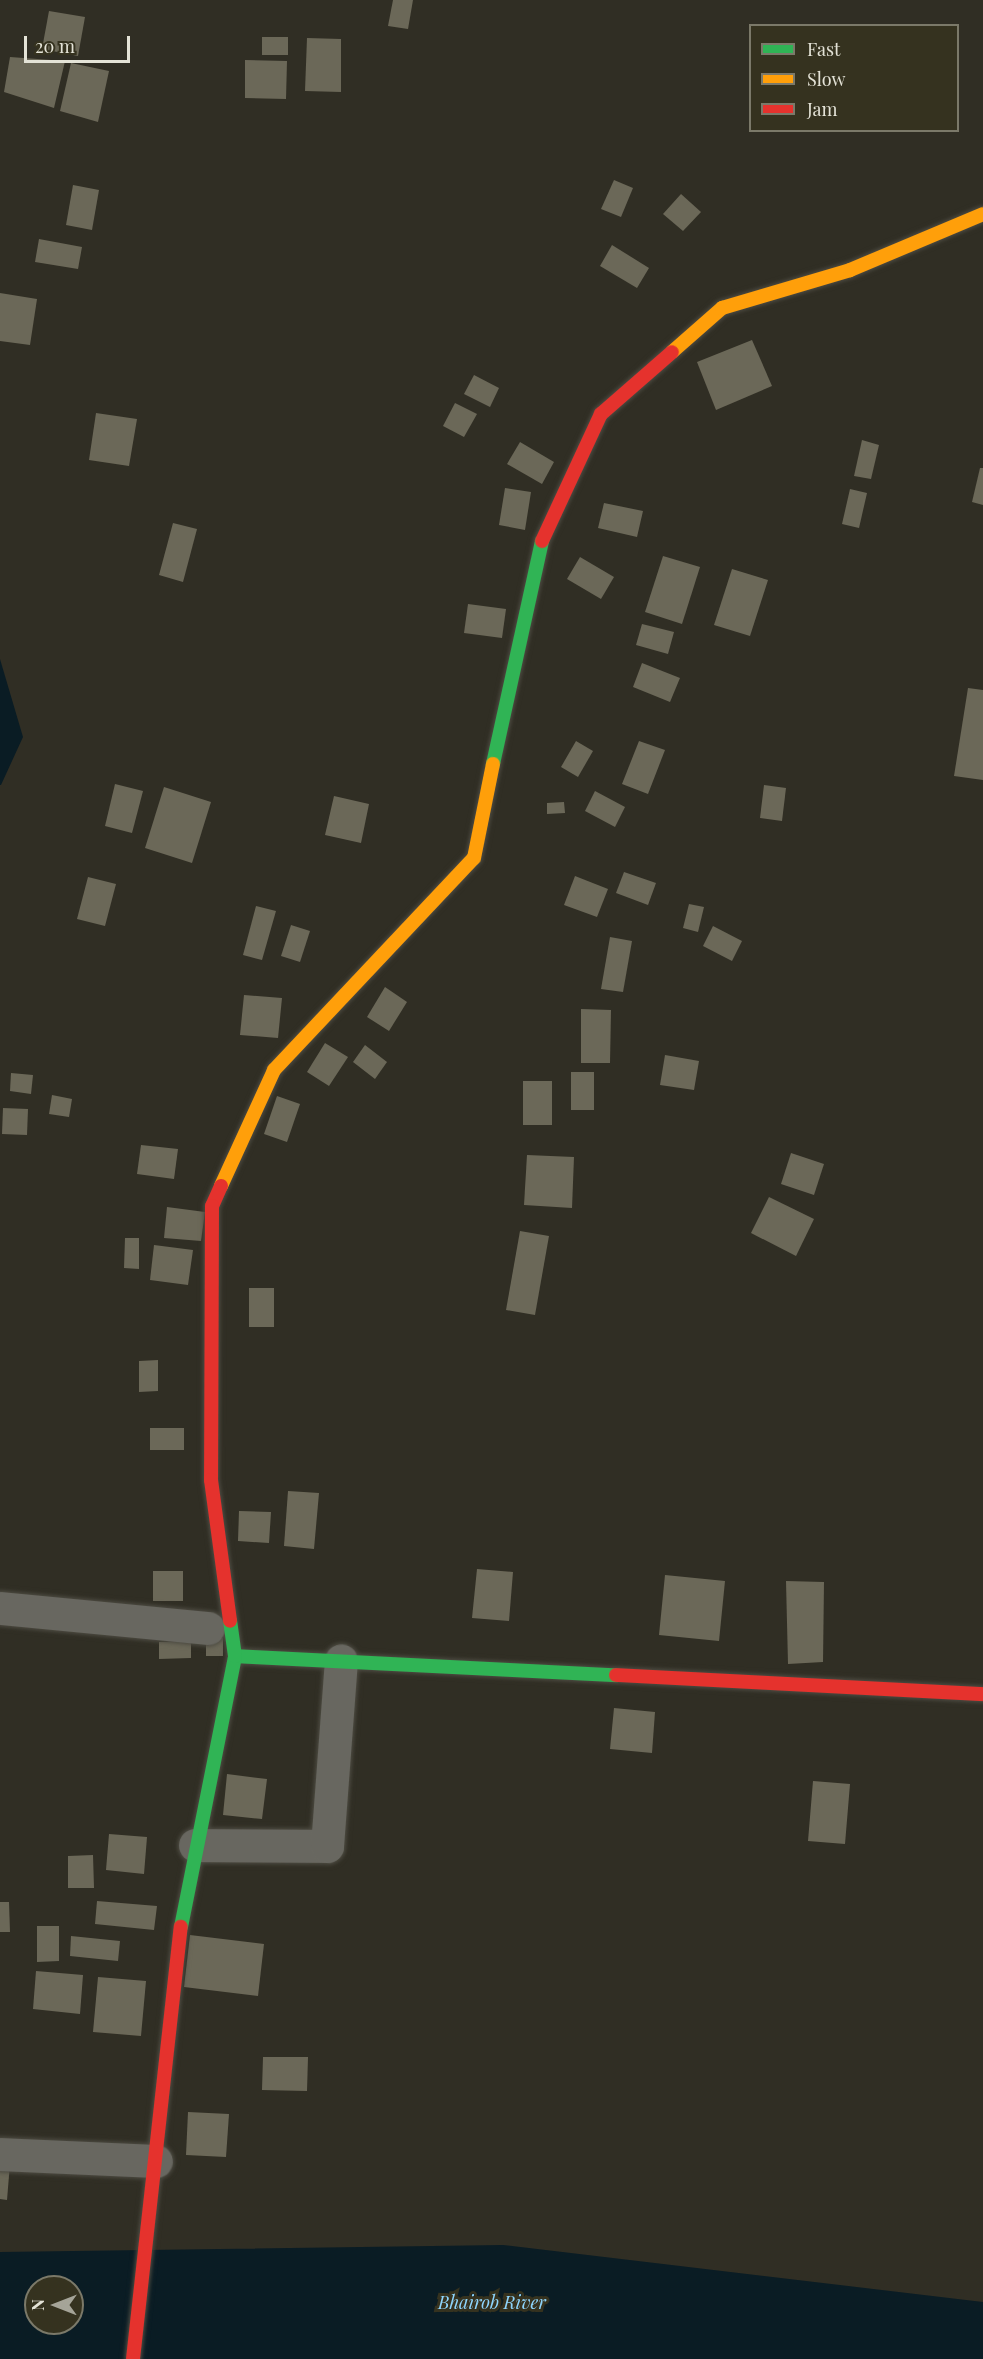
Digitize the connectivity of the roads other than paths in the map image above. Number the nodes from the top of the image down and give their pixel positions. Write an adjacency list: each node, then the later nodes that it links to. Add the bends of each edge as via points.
1 (983, 214): 4 (street, via 850,270 722,308 601,414 537,553 474,858 274,1070 212,1206 211,1480)
2 (0, 1608): 3 (street)
3 (208, 1628)
4 (235, 1656): 5 (street); 7 (street)
5 (341, 1661): 6 (street); 7 (street, via 327,1846)
6 (983, 1694)
7 (195, 1845): 9 (street)
8 (0, 2154): 9 (street)
9 (156, 2161): 10 (street)
10 (133, 2359)

